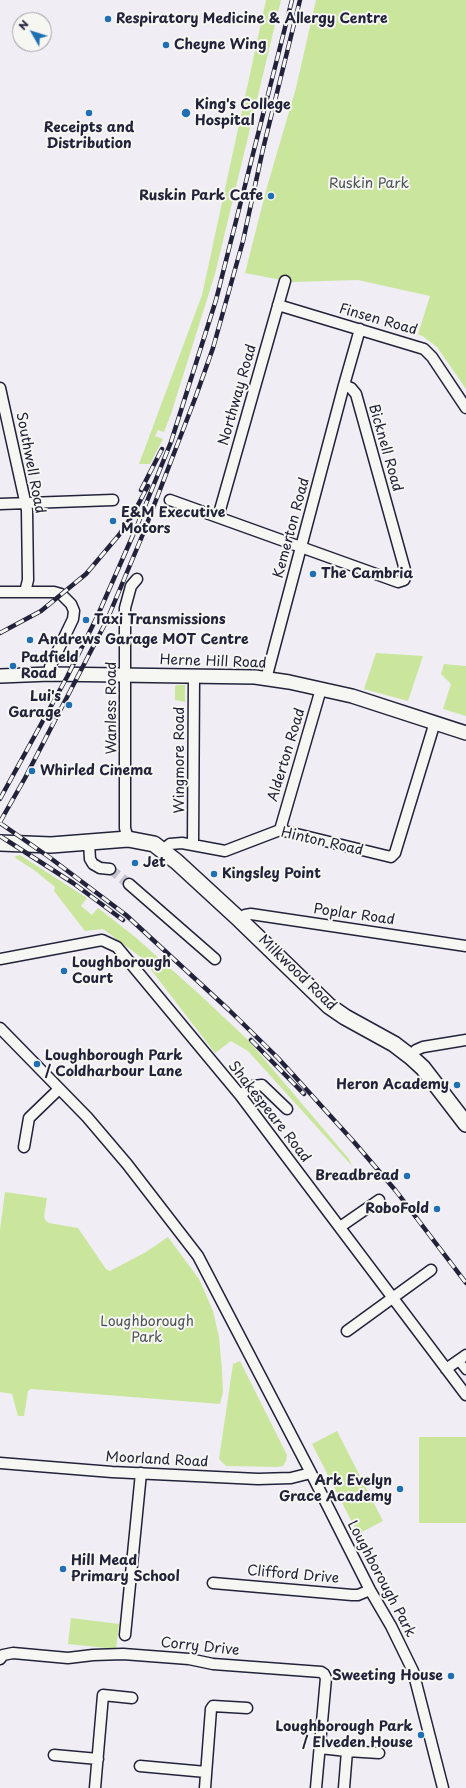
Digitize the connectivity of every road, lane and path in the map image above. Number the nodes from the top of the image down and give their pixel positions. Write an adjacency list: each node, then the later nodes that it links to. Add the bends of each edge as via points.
1 (285, 281): 2 (street, Northway Road)
2 (278, 305): 3 (street, Finsen Road); 11 (street, Northway Road)
3 (360, 329): 4 (street); 6 (street, Finsen Road, via 427,351)
4 (344, 385): 12 (street, Kemerton Road); 12 (street, Bicknell Road, via 352,388 356,394 405,570 404,580 398,582)
5 (0, 388): 10 (street, Southwell Road)
6 (466, 408)
7 (113, 500): 10 (street)
8 (170, 500): 11 (street)
9 (0, 504): 10 (street)
10 (26, 504): 15 (street, Southwell Road, via 28,580)
11 (218, 517): 12 (street)
12 (302, 547): 20 (street, Kemerton Road)
13 (137, 579): 17 (street, Wanless Road, via 131,586 125,608)
14 (0, 592): 15 (street)
15 (25, 592): 16 (street, via 61,594 74,611 50,667)
16 (50, 674): 17 (street, Herne Hill Road); 18 (street, Herne Hill Road)
17 (126, 675): 19 (street, Herne Hill Road); 25 (street, Wanless Road, via 125,828)
18 (0, 676)
19 (194, 676): 20 (street, Herne Hill Road); 28 (street, Wingmore Road)
20 (266, 678): 21 (street, Herne Hill Road)
21 (321, 689): 22 (street, Herne Hill Road); 24 (street, Alderton Road)
22 (434, 722): 23 (street, Herne Hill Road); 24 (street, Hinton Road, via 394,855 388,857)
23 (466, 733)
24 (280, 830): 28 (street, Hinton Road, via 225,851)
25 (128, 839): 27 (main road); 29 (main road, via 150,842)
26 (0, 843): 27 (main road)
27 (89, 843): 30 (street, via 90,859 93,864)
28 (193, 844): 29 (street, Hinton Road, via 175,843)
29 (163, 850): 32 (main road, Milkwood Road)
30 (110, 869)
31 (129, 884): 35 (street)
32 (240, 920): 33 (street, Poplar Road, via 251,914); 38 (main road, Milkwood Road, via 329,1006 394,1044)
33 (466, 946)
34 (0, 959): 40 (street, Shakespeare Road, via 92,941 102,940 111,943 141,974)
35 (215, 959)
36 (0, 1028): 39 (street, Loughborough Park)
37 (466, 1040): 38 (street, via 423,1047 416,1050)
38 (411, 1057): 42 (main road, Milkwood Road, via 423,1068)
39 (59, 1089): 43 (street, via 29,1118); 55 (street, Loughborough Park, via 88,1117 198,1256)
40 (240, 1095): 41 (street, via 253,1086 262,1085); 45 (street, Shakespeare Road)
41 (287, 1109)
42 (466, 1124)
43 (24, 1147)
44 (378, 1200): 45 (street)
45 (340, 1227): 47 (street, Shakespeare Road)
46 (431, 1270): 47 (street)
47 (393, 1298): 48 (street); 50 (street, Shakespeare Road)
48 (347, 1331)
49 (462, 1358): 50 (street); 51 (street)
50 (446, 1369): 52 (street, Shakespeare Road)
51 (466, 1370)
52 (466, 1395)
53 (0, 1463): 54 (street, Moorland Road)
54 (141, 1473): 55 (street, Moorland Road, via 276,1480); 58 (street)
55 (312, 1473): 57 (street, Loughborough Park)
56 (213, 1583): 57 (street, Clifford Drive, via 352,1595)
57 (370, 1590): 73 (street, Loughborough Park, via 413,1671)
58 (125, 1635)
59 (0, 1659): 62 (street, Corry Drive, via 3,1655 13,1653 68,1658 93,1654 123,1654 321,1672 326,1678)
60 (132, 1698): 66 (street, via 103,1695)
61 (247, 1708): 68 (street, via 213,1706 211,1709)
62 (320, 1748): 63 (street); 71 (street, Corry Drive)
63 (347, 1751): 64 (street); 72 (street)
64 (379, 1753)
65 (54, 1755): 66 (street)
66 (98, 1759): 69 (street)
67 (140, 1766): 68 (street)
68 (206, 1772): 70 (street)
69 (95, 1788)
70 (204, 1788)
71 (316, 1788)
72 (344, 1788)
73 (443, 1788)

